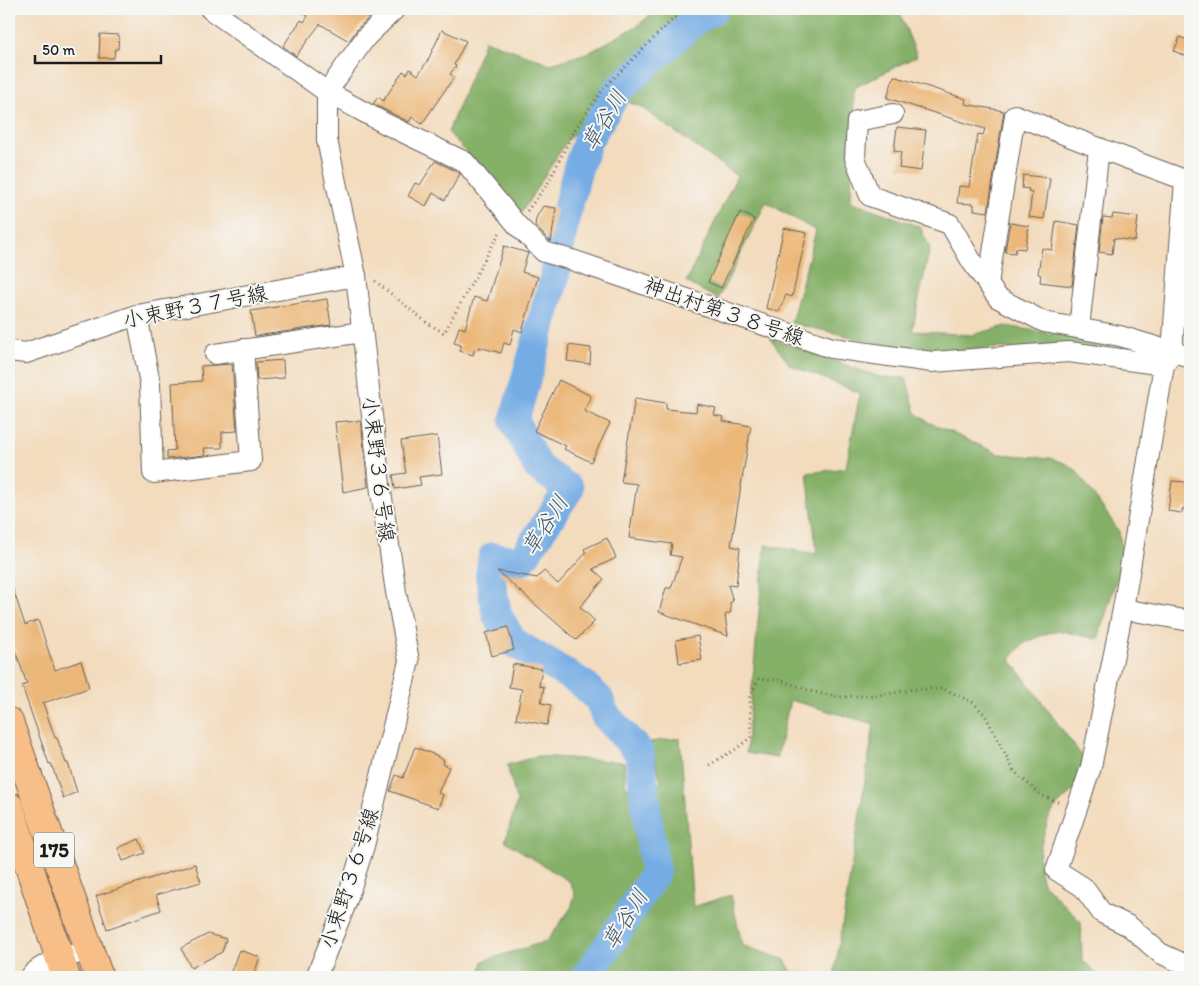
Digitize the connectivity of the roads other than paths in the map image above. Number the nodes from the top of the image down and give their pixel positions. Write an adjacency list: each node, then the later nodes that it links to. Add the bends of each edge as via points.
1 (210, 9): 3 (street)
2 (395, 9): 3 (street, via 366,37)
3 (327, 92): 6 (street, 小束野３６号線, via 327,140); 14 (street, 神出村第３８号線, via 465,162 544,252 832,348 932,362 1069,352)
4 (893, 114): 7 (street, via 858,121 855,158 870,196 950,224)
5 (1099, 148): 7 (street, via 1015,115); 9 (street); 14 (street, via 1184,180)
6 (355, 269): 8 (street, 小束野３７号線); 10 (street, 小束野３６号線)
7 (988, 284): 9 (street, via 998,298 1044,322)
8 (137, 315): 11 (street, via 150,384 153,473 251,461); 12 (street, 小束野３７号線, via 26,353)
9 (1079, 328): 14 (street, via 1120,336)
10 (362, 332): 11 (street); 24 (street, 小束野３６号線, via 383,504 409,661 364,846 346,904)
11 (244, 349): 13 (street)
12 (9, 351)
13 (215, 354)
14 (1176, 358): 15 (street)
15 (1122, 608): 16 (street); 20 (street, via 1090,767 1056,870 1083,887 1102,913 1129,926 1160,953)
16 (1190, 621)
17 (9, 722): 19 (highway, 175)
18 (9, 806): 21 (highway, 175)
19 (90, 950): 21 (street); 23 (highway, 175)
20 (1190, 967)
21 (63, 968): 22 (street, via 34,971)
22 (30, 977)
23 (99, 977)
24 (316, 977)

